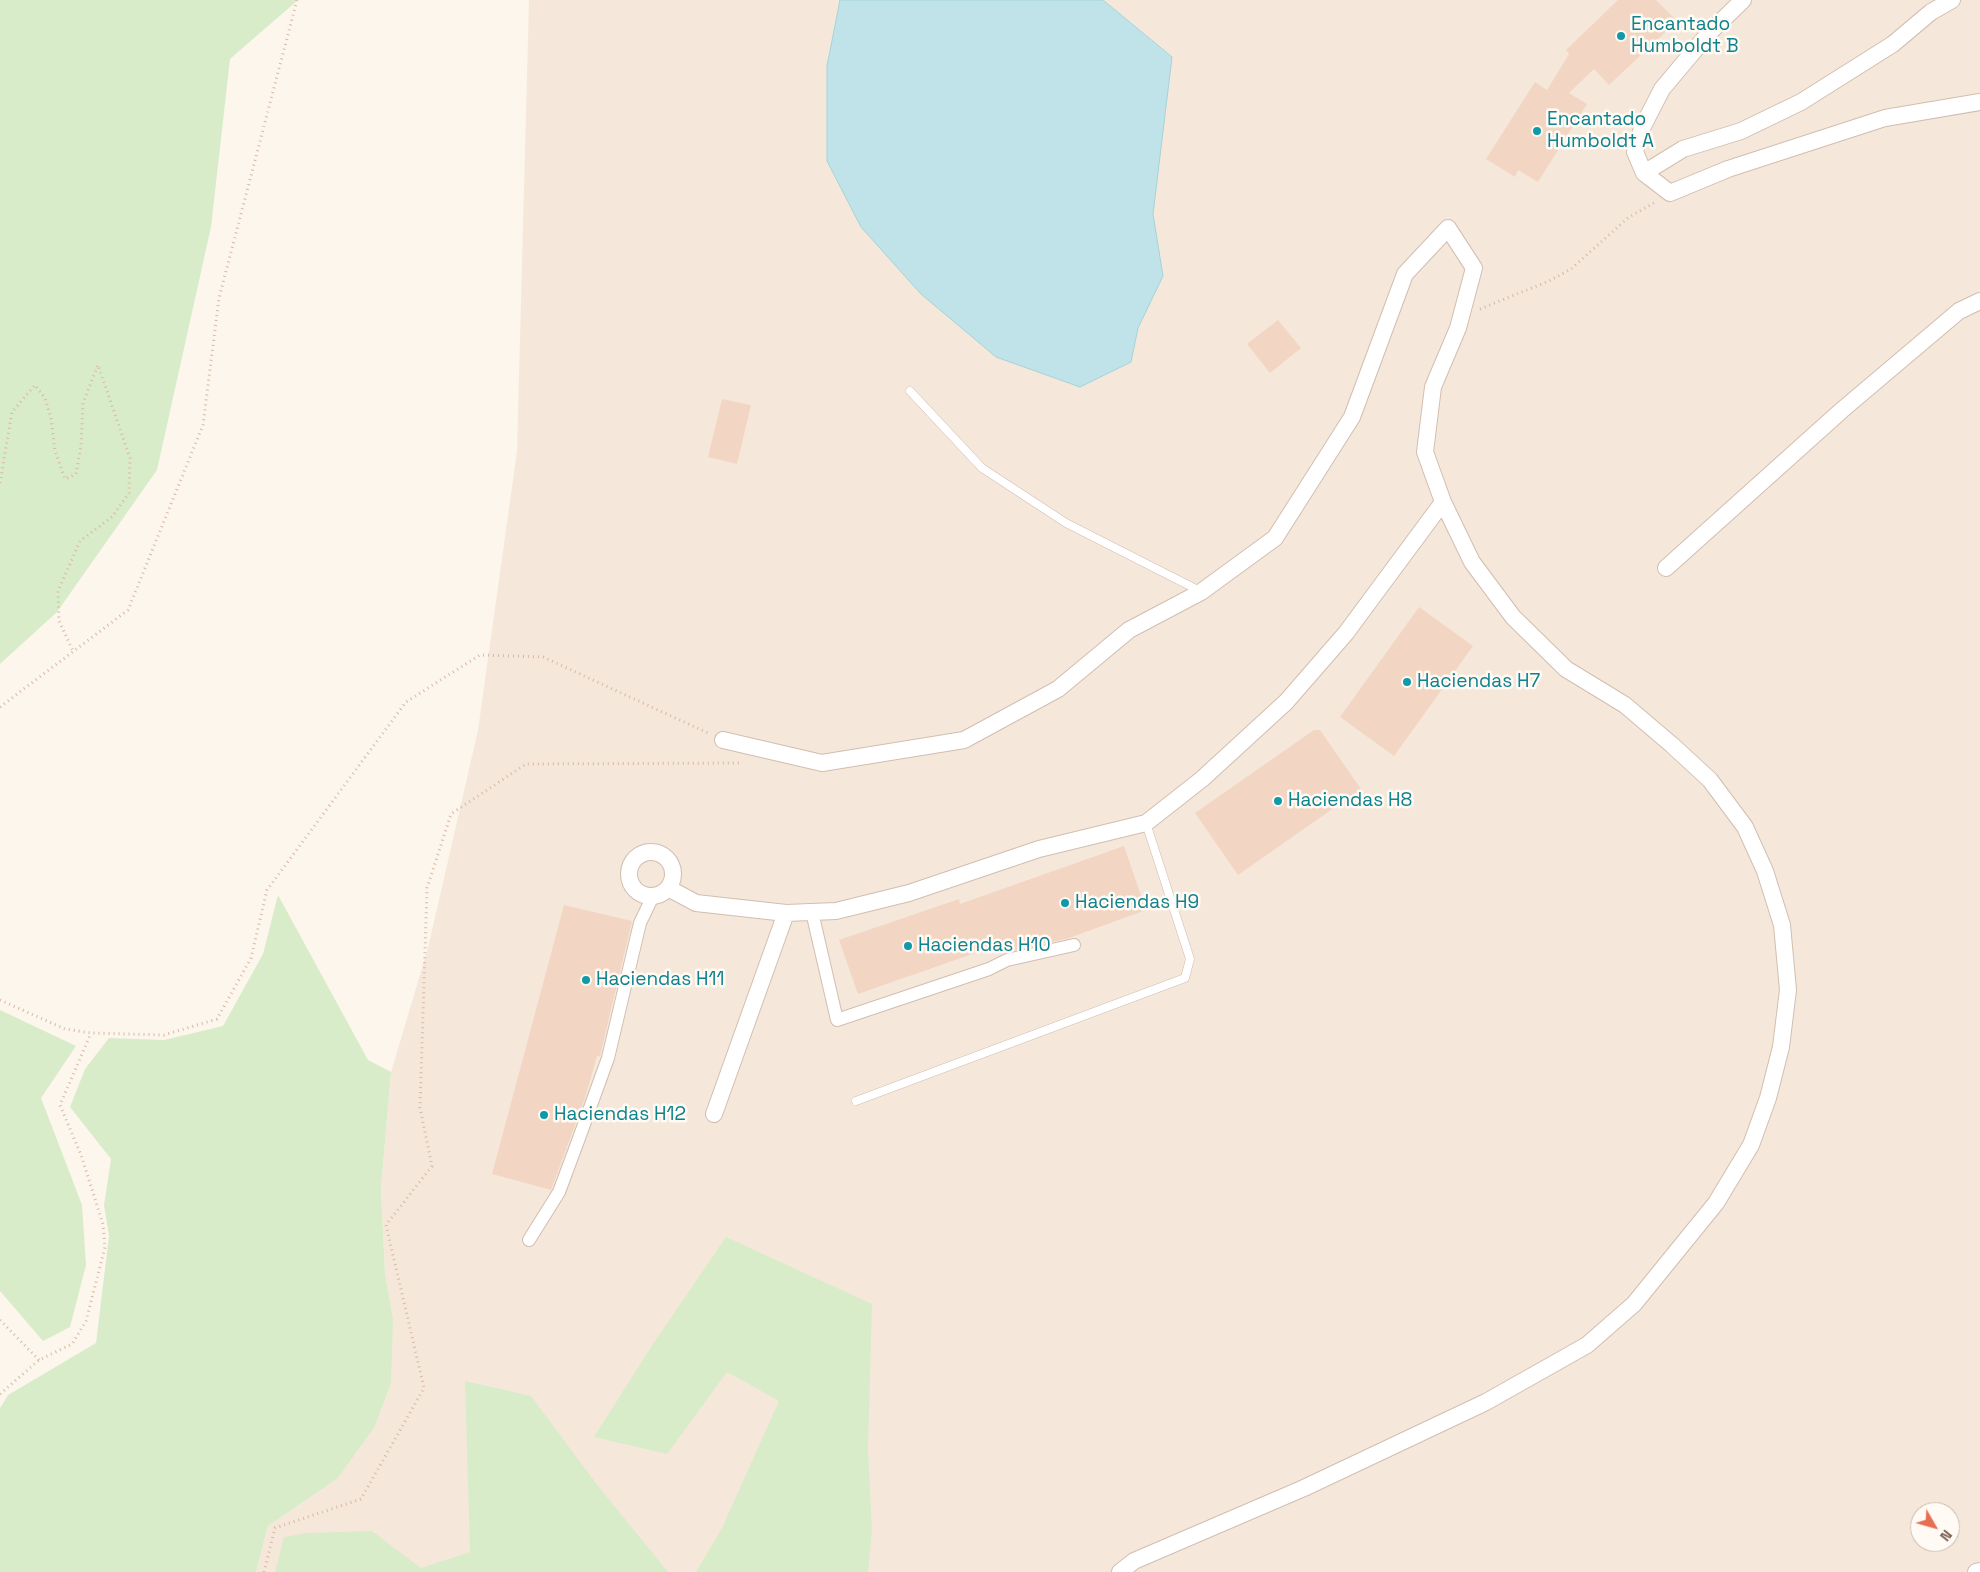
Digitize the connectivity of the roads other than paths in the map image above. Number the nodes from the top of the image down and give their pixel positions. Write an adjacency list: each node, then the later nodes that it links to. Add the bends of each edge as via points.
1 (1743, 0): 4 (street, via 1662,89 1642,128 1635,152)
2 (1952, 0): 4 (street, via 1931,12 1892,44 1801,102 1741,131 1682,149)
3 (1980, 102): 4 (street, via 1885,118 1728,169 1670,193)
4 (1644, 173)
5 (1980, 301): 8 (street, via 1959,311 1842,410)
6 (910, 391): 9 (lane, via 982,468 1066,522)
7 (1443, 502): 9 (street, via 1425,452 1433,387 1458,328 1474,268 1448,228 1404,274 1352,417 1275,538); 11 (street, via 1346,633 1286,702 1202,779); 20 (street, via 1472,562 1513,617 1566,669 1625,705 1672,745 1710,780 1745,827 1765,871 1782,925 1788,990 1781,1047 1768,1098 1751,1145 1716,1203 1634,1304 1587,1345 1486,1402 1304,1488 1134,1561)
8 (1666, 568)
9 (1201, 592): 10 (street, via 1129,630 1058,688 964,740 822,763)
10 (723, 740)
11 (1146, 823): 14 (street, via 1039,849 909,893 836,911); 17 (lane, via 1190,959 1185,978)
12 (668, 888): 13 (street); 13 (street, via 673,874 668,860 655,853 640,855 630,866 630,881 639,893); 15 (street, via 696,903)
13 (653, 896): 19 (street, via 640,923 608,1058 578,1142 559,1192)
14 (812, 912): 15 (street); 16 (street, via 836,1020 990,969 1007,960)
15 (786, 913): 18 (street)
16 (1074, 945)
17 (856, 1101)
18 (714, 1114)
19 (529, 1240)
20 (1120, 1572)
21 (1976, 1572): 22 (street)
22 (1980, 1572)

